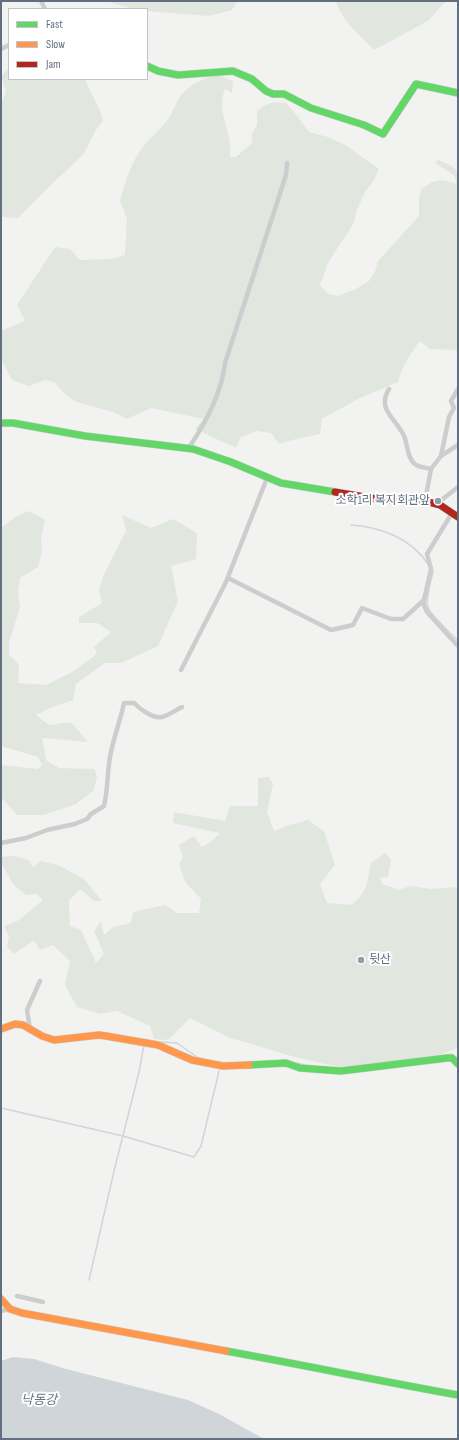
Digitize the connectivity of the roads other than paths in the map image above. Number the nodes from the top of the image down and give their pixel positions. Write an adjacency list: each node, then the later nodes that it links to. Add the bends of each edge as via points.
1 (148, 66): 2 (street, via 178,75 233,71 252,79 273,94 284,94 311,108 364,125 383,134 416,84)
2 (458, 93)
3 (287, 163): 8 (street, via 286,176 225,363 224,374 209,414)
4 (389, 389): 10 (street, via 385,399 388,415 403,434 412,460 416,465)
5 (458, 389): 9 (street, via 451,401 454,408 449,417)
6 (1, 423): 8 (street)
7 (458, 445): 9 (street)
8 (188, 449): 11 (street, via 231,462)
9 (441, 456): 10 (street)
10 (431, 470): 13 (street)
11 (267, 478): 13 (street, via 301,487 383,500); 16 (street)
12 (458, 486): 14 (street, via 439,502)
13 (425, 501): 14 (street)
14 (433, 503): 15 (street)
15 (455, 515): 17 (street, via 427,554 431,569)
16 (228, 578): 17 (street, via 331,630 353,625 362,608 390,619 404,619); 19 (street)
17 (424, 600): 18 (street, via 427,612)
18 (458, 646)
19 (181, 670)
20 (182, 707): 21 (street, via 161,717 152,716 134,703 124,703 110,758 104,806 87,819 75,824)
21 (1, 843)
22 (40, 981): 24 (street, via 27,1010)
23 (1, 1029): 24 (street, via 15,1024)
24 (30, 1029): 25 (street, via 54,1040 99,1035 158,1045 192,1060 223,1066 286,1064 300,1068 341,1071 447,1058)
25 (458, 1064)
26 (17, 1296): 28 (street)
27 (1, 1299): 29 (street)
28 (43, 1302)
29 (10, 1309): 30 (street); 31 (street)
30 (1, 1311)
31 (458, 1396)

